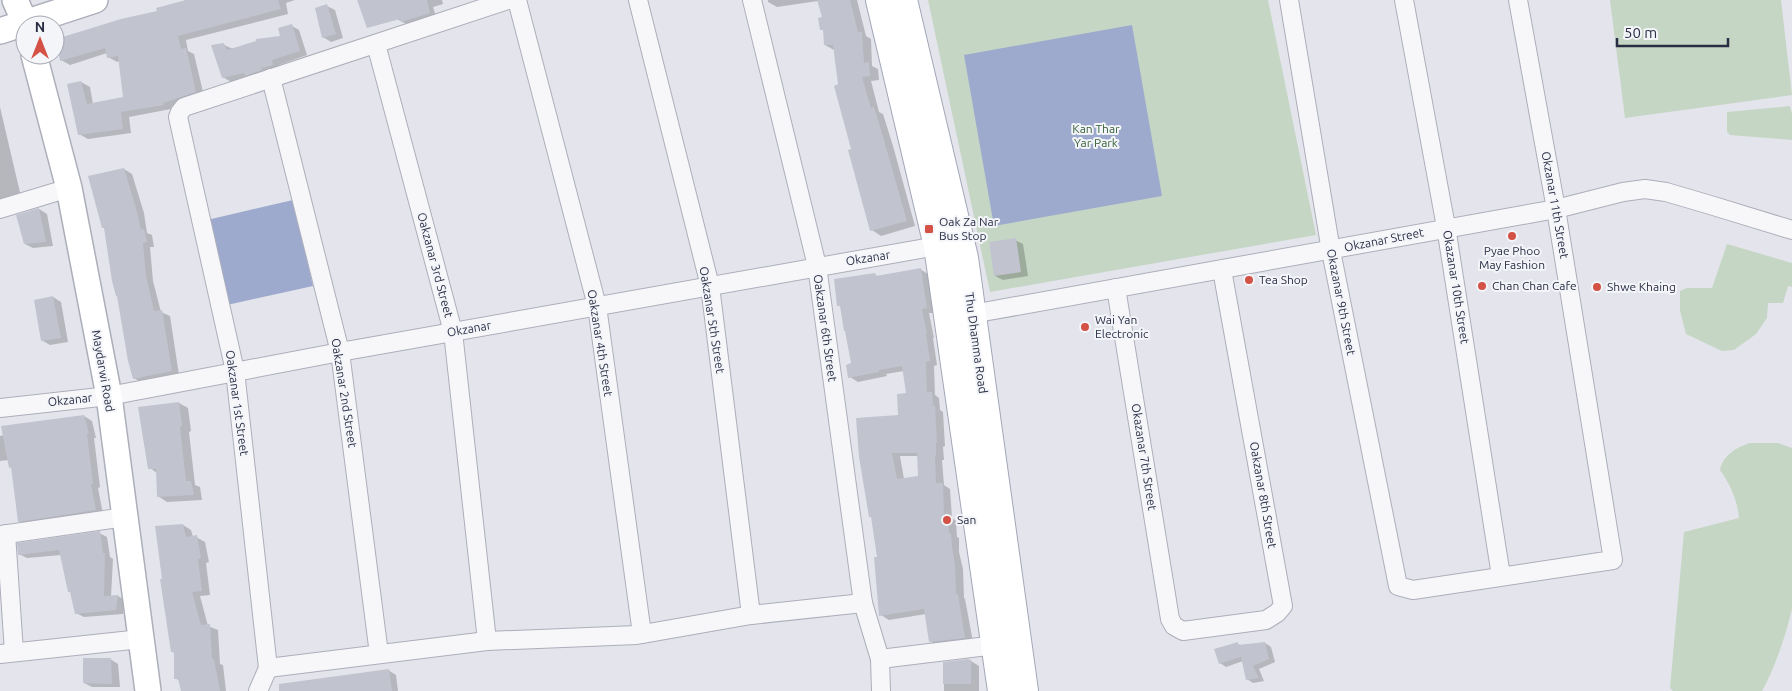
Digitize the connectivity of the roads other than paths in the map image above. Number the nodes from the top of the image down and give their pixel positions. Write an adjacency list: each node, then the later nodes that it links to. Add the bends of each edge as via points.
1 (15, 0): 13 (street)
2 (95, 0): 14 (street)
3 (508, 0): 12 (street)
4 (517, 0): 31 (street, Oakzanar 4th Street)
5 (638, 0): 29 (street, Oakzanar 5th Street)
6 (752, 0): 27 (street, Oakzanar 6th Street)
7 (880, 0): 25 (main road, Thu Dhamma Road)
8 (903, 0): 25 (main road, Thu Dhamma Road)
9 (1289, 0): 26 (street, Okazanar 9th Street)
10 (1404, 0): 23 (street, Okazanar 10th Street)
11 (1518, 0): 22 (street, Okzanar 11th Street)
12 (456, 8): 17 (street)
13 (22, 15)
14 (52, 15)
15 (15, 27): 16 (street)
16 (0, 31)
17 (376, 44): 19 (street); 33 (street, Oakzanar 3rd Street)
18 (37, 65): 20 (street, Maydarwi Road)
19 (271, 78): 34 (street, Oakzanar 2nd Street); 35 (street, Oakzanar 1st Street, via 184,108 178,117)
20 (69, 188): 21 (street); 36 (street, Maydarwi Road)
21 (0, 209)
22 (1556, 209): 23 (street, Okzanar Street); 24 (street, Okzanar Street, via 1645,189 1666,192); 40 (street, Okzanar 11th Street, via 1613,560)
23 (1446, 228): 26 (street, Okzanar Street); 40 (street, Okazanar 10th Street)
24 (1792, 230)
25 (949, 244): 27 (street, Okzanar); 32 (main road, Thu Dhamma Road); 47 (main road, Thu Dhamma Road)
26 (1331, 251): 28 (street, Okzanar Street); 40 (street, Okazanar 9th Street, via 1398,586 1414,590)
27 (817, 266): 29 (street, Okzanar); 41 (street, Oakzanar 6th Street)
28 (1222, 270): 30 (street, Okzanar Street); 43 (street, Oakzanar 8th Street, via 1283,606 1266,620 1183,631)
29 (710, 286): 31 (street, Okzanar); 42 (street, Oakzanar 5th Street)
30 (1116, 288): 32 (street, Okzanar Street); 43 (street, Okazanar 7th Street, via 1170,619)
31 (597, 306): 33 (street, Okzanar); 44 (street, Oakzanar 4th Street)
32 (972, 314): 56 (main road, Thu Dhamma Road)
33 (453, 332): 34 (street, Okzanar); 46 (street, Oakzanar 3rd Street)
34 (340, 352): 35 (street, Okzanar); 49 (street, Oakzanar 2nd Street)
35 (235, 371): 36 (street, Okzanar); 51 (street, Oakzanar 1st Street)
36 (109, 396): 37 (street, Okzanar); 38 (street, Maydarwi Road)
37 (0, 408)
38 (125, 517): 39 (street); 45 (street, Maydarwi Road)
39 (3, 534): 48 (street)
40 (1501, 576)
41 (863, 603): 42 (street); 50 (street, Oakzanar 6th Street)
42 (751, 615): 44 (street)
43 (1174, 626)
44 (642, 634): 46 (street)
45 (141, 639): 48 (street); 52 (street, Maydarwi Road)
46 (487, 640): 49 (street)
47 (996, 645): 50 (street); 55 (main road, Thu Dhamma Road)
48 (7, 653)
49 (379, 654): 51 (street)
50 (880, 660): 54 (street, Oakzanar 6th Street)
51 (268, 668): 53 (street)
52 (148, 691)
53 (258, 691)
54 (881, 691)
55 (1002, 691)
56 (1024, 691)

